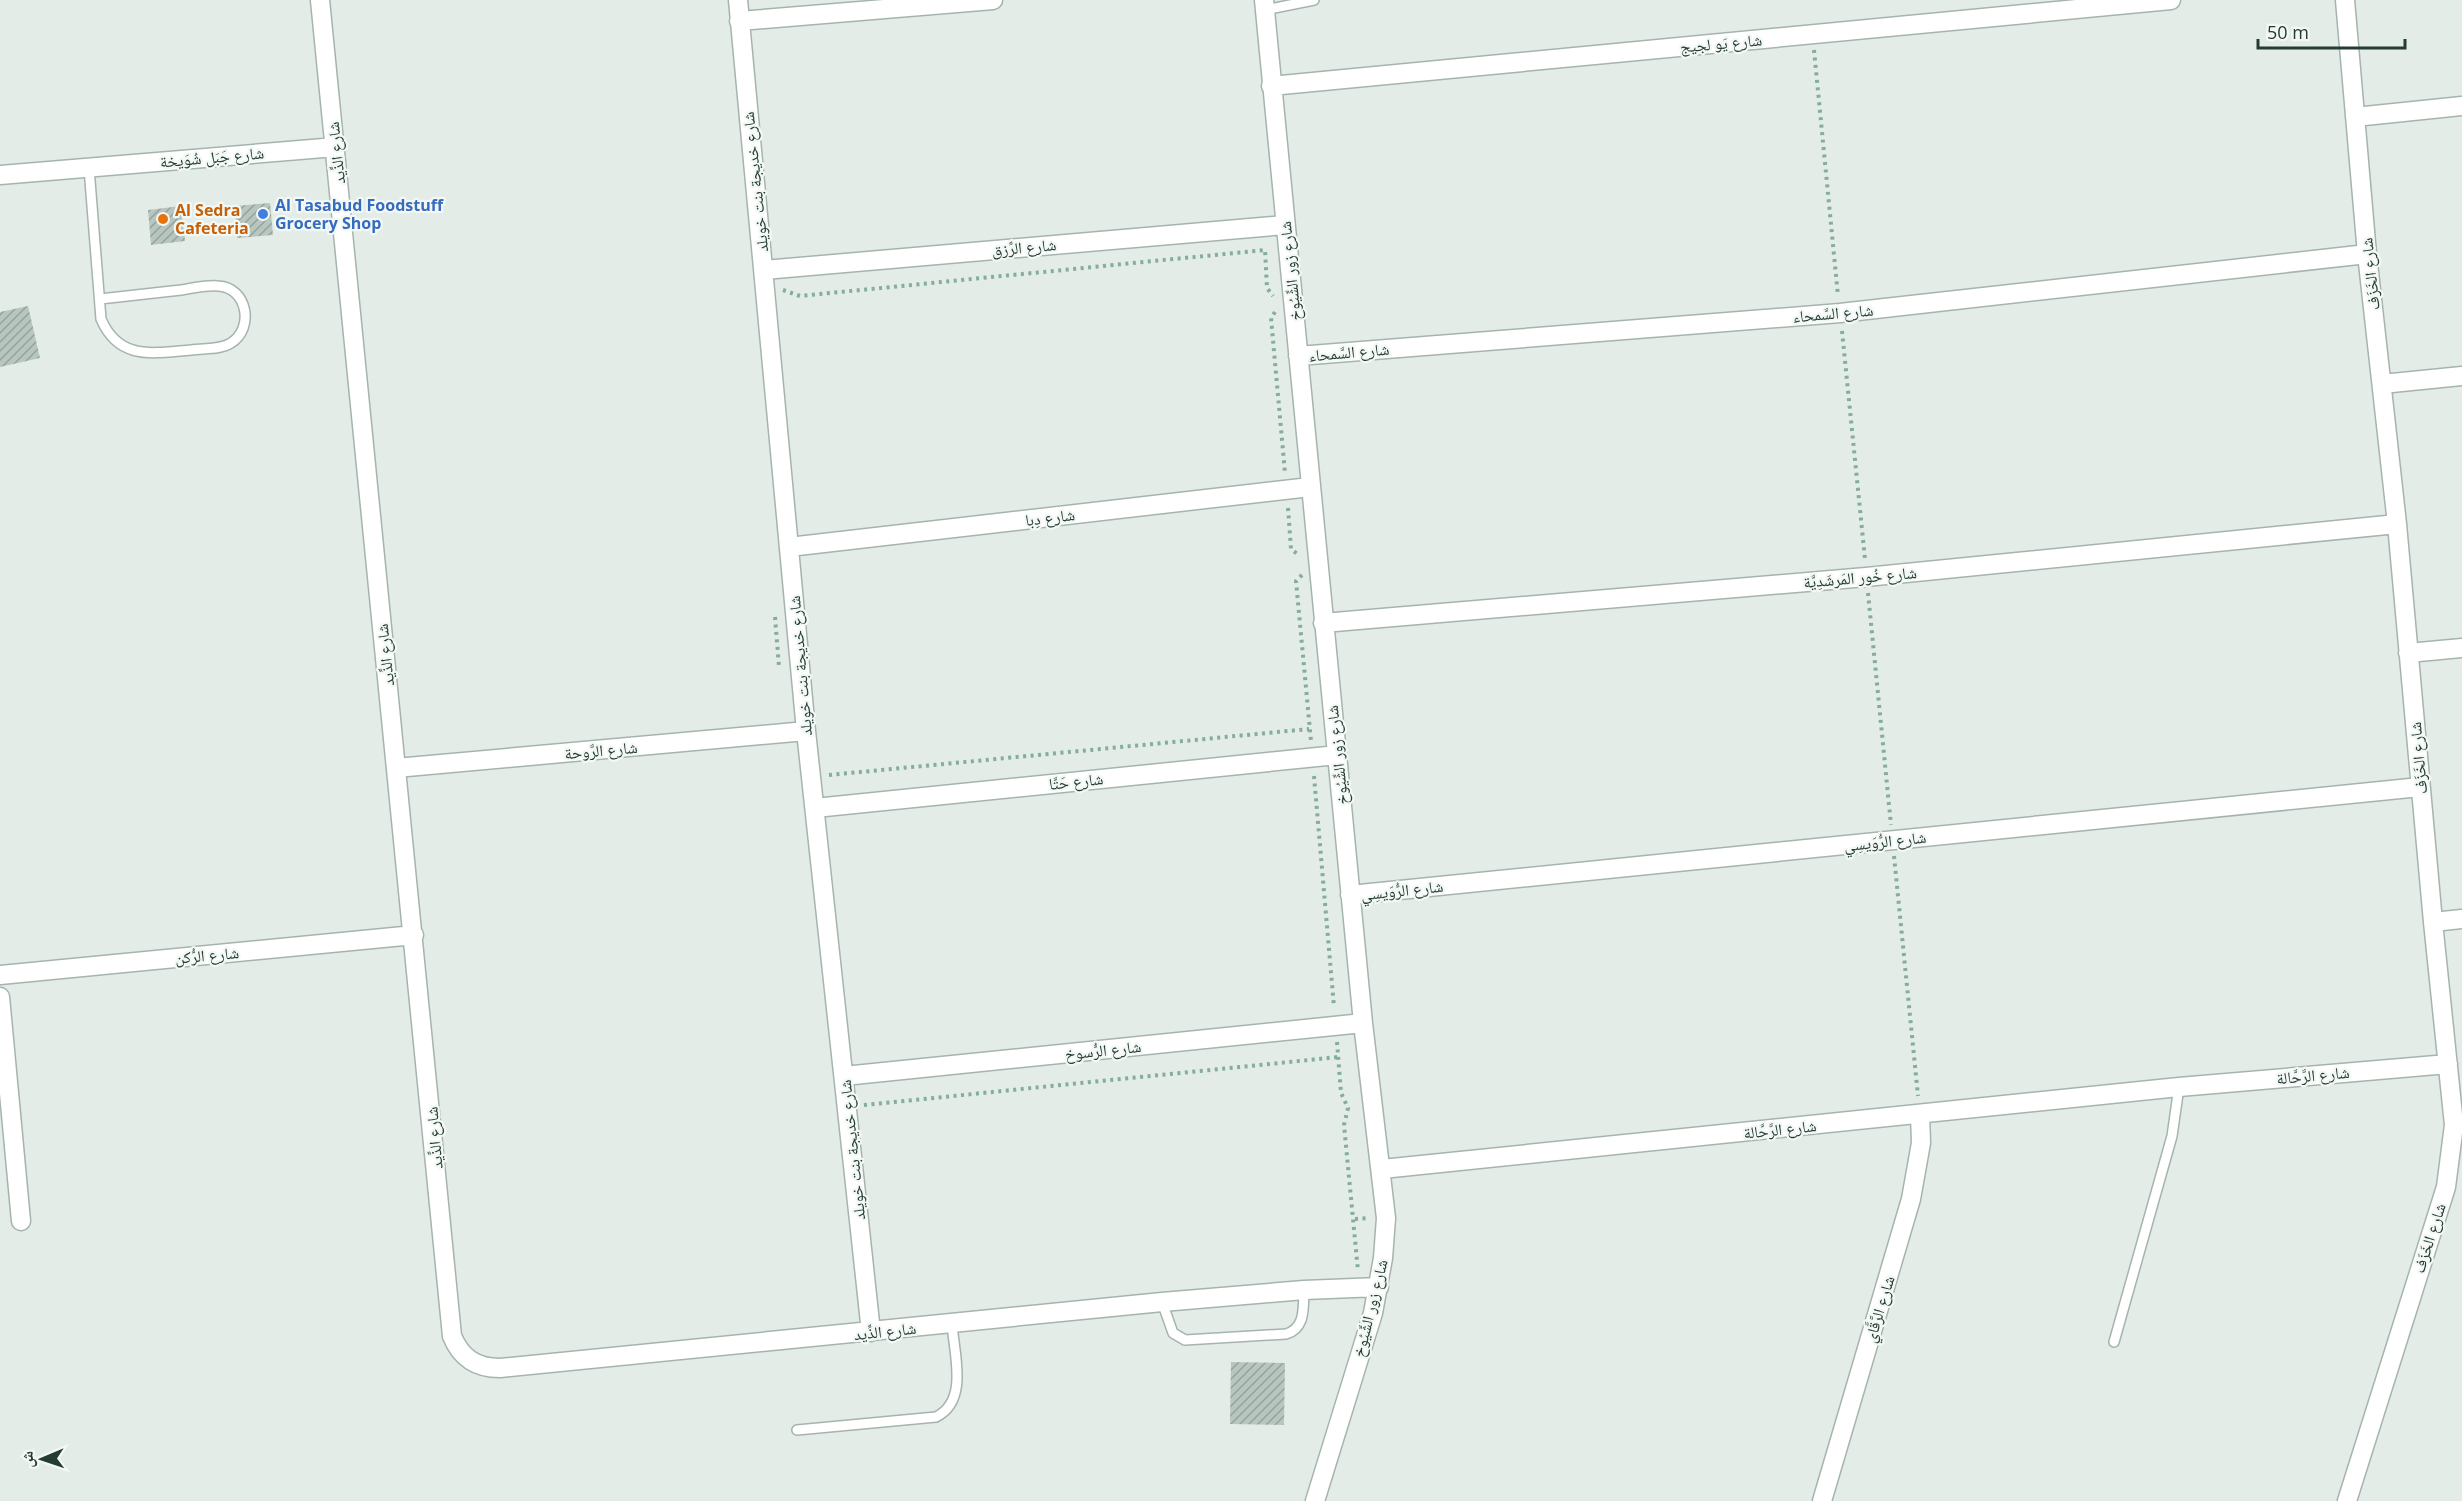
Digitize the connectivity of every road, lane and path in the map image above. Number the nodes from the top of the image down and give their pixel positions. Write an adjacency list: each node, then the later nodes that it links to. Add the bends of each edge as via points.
1 (320, 0): 12 (street, شارع الذِّيد)
2 (738, 0): 8 (street, شارع خديجة بنت خويلد)
3 (993, 0): 8 (street)
4 (1314, 0): 7 (lane)
5 (2171, 0): 9 (street, شارع يَو لجيج)
6 (2345, 0): 11 (street, شارع الخَزَف)
7 (1265, 5): 9 (street, شارع زور الشِّيُوخ)
8 (740, 21): 17 (street, شارع خديجة بنت خويلد)
9 (1271, 86): 15 (street, شارع زور الشِّيُوخ)
10 (2462, 106): 11 (street)
11 (2355, 117): 16 (street, شارع الخَزَف)
12 (336, 147): 13 (street, شارع جَبَل شُوَيخة); 38 (street, شارع الذِّيد)
13 (88, 168): 14 (street, شارع جَبَل شُوَيخة); 18 (lane)
14 (0, 175)
15 (1285, 225): 17 (street, شارع الرِّزق); 20 (street, شارع زور الشِّيُوخ)
16 (2367, 254): 20 (street, شارع السَّمحاء, via 1840,313); 22 (street, شارع الخَزَف)
17 (764, 270): 19 (street, شارع خديجة بنت خويلد)
18 (100, 299): 18 (lane, via 101,319 111,336 127,348 147,353 222,347 240,336 246,315 238,295 219,285)
19 (767, 306): 24 (path, via 778,305 778,296 785,290 800,296 1265,250 1267,288 1274,297 1271,318); 26 (street, شارع خديجة بنت خويلد)
20 (1298, 356): 23 (street, شارع زور الشِّيُوخ)
21 (2462, 376): 22 (street)
22 (2382, 384): 25 (street, شارع الخَزَف)
23 (1310, 487): 24 (street, شارع دِبا); 30 (street, شارع زور الشِّيُوخ)
24 (1286, 490): 26 (street, شارع دِبا); 27 (path, via 1291,549)
25 (2397, 524): 30 (street, شارع خُور المَرشَدِيَّة, via 1866,577); 32 (street, شارع الخَزَف)
26 (789, 547): 33 (street, شارع خديجة بنت خويلد)
27 (1304, 559)
28 (1305, 566): 34 (path, via 1305,573 1296,581)
29 (774, 609): 33 (path, via 779,667)
30 (1323, 623): 36 (street, شارع زور الشِّيُوخ)
31 (2462, 648): 32 (street)
32 (2408, 653): 40 (street, شارع الخَزَف)
33 (800, 665): 35 (street, شارع خديجة بنت خويلد)
34 (1310, 729): 37 (path); 39 (path)
35 (806, 730): 38 (street, شارع الرَّوحة); 39 (street, شارع خديجة بنت خويلد)
36 (1337, 755): 37 (street, شارع حَتَّا); 42 (street, شارع زور الشِّيُوخ)
37 (1312, 758): 41 (street, شارع حَتَّا); 49 (path)
38 (396, 768): 45 (street, شارع الذِّيد)
39 (812, 776): 41 (street, شارع خديجة بنت خويلد)
40 (2421, 787): 42 (street, شارع الرُّوَيسِي); 44 (street, شارع الخَزَف)
41 (815, 808): 52 (street, شارع خديجة بنت خويلد)
42 (1350, 895): 48 (street, شارع زور الشِّيُوخ)
43 (2462, 920): 44 (street)
44 (2433, 922): 51 (street, شارع الخَزَف)
45 (414, 935): 46 (street, شارع الرُّكن); 64 (street, شارع الذِّيد, via 452,1336 465,1357 476,1365 500,1368)
46 (0, 975)
47 (0, 997): 58 (street)
48 (1363, 1023): 49 (street, شارع الرُّسوخ); 57 (street, شارع زور الشِّيُوخ)
49 (1335, 1026): 50 (path); 52 (street, شارع الرُّسوخ)
50 (1338, 1057): 54 (path); 60 (path, via 1341,1093 1348,1108 1344,1125)
51 (2448, 1064): 53 (street, شارع الرَّحَّالة); 56 (street, شارع الخَزَف)
52 (844, 1076): 54 (street, شارع خديجة بنت خويلد)
53 (2179, 1087): 55 (street, شارع الرَّحَّالة); 65 (lane, via 2170,1144)
54 (847, 1107): 64 (street, شارع خديجة بنت خويلد)
55 (1920, 1114): 57 (street, شارع الرَّحَّالة); 68 (street, شارع الرَّقَّاي, via 1921,1143 1911,1199)
56 (2456, 1167): 69 (street, شارع الخَزَف)
57 (1382, 1169): 59 (street, شارع زور الشِّيُوخ, via 1386,1218)
58 (21, 1221)
59 (1378, 1287): 60 (street, شارع الذِّيد); 67 (street, شارع زور الشِّيُوخ)
60 (1359, 1288): 61 (street, شارع الذِّيد)
61 (1304, 1290): 62 (street, شارع الذِّيد); 62 (lane, via 1301,1322 1286,1334 1185,1340 1173,1333)
62 (1162, 1302): 63 (street, شارع الذِّيد)
63 (952, 1324): 64 (street, شارع الذِّيد); 66 (lane, via 956,1395 943,1414)
64 (871, 1332)
65 (2114, 1342)
66 (797, 1430)
67 (1315, 1501)
68 (1822, 1501)
69 (2348, 1501)

